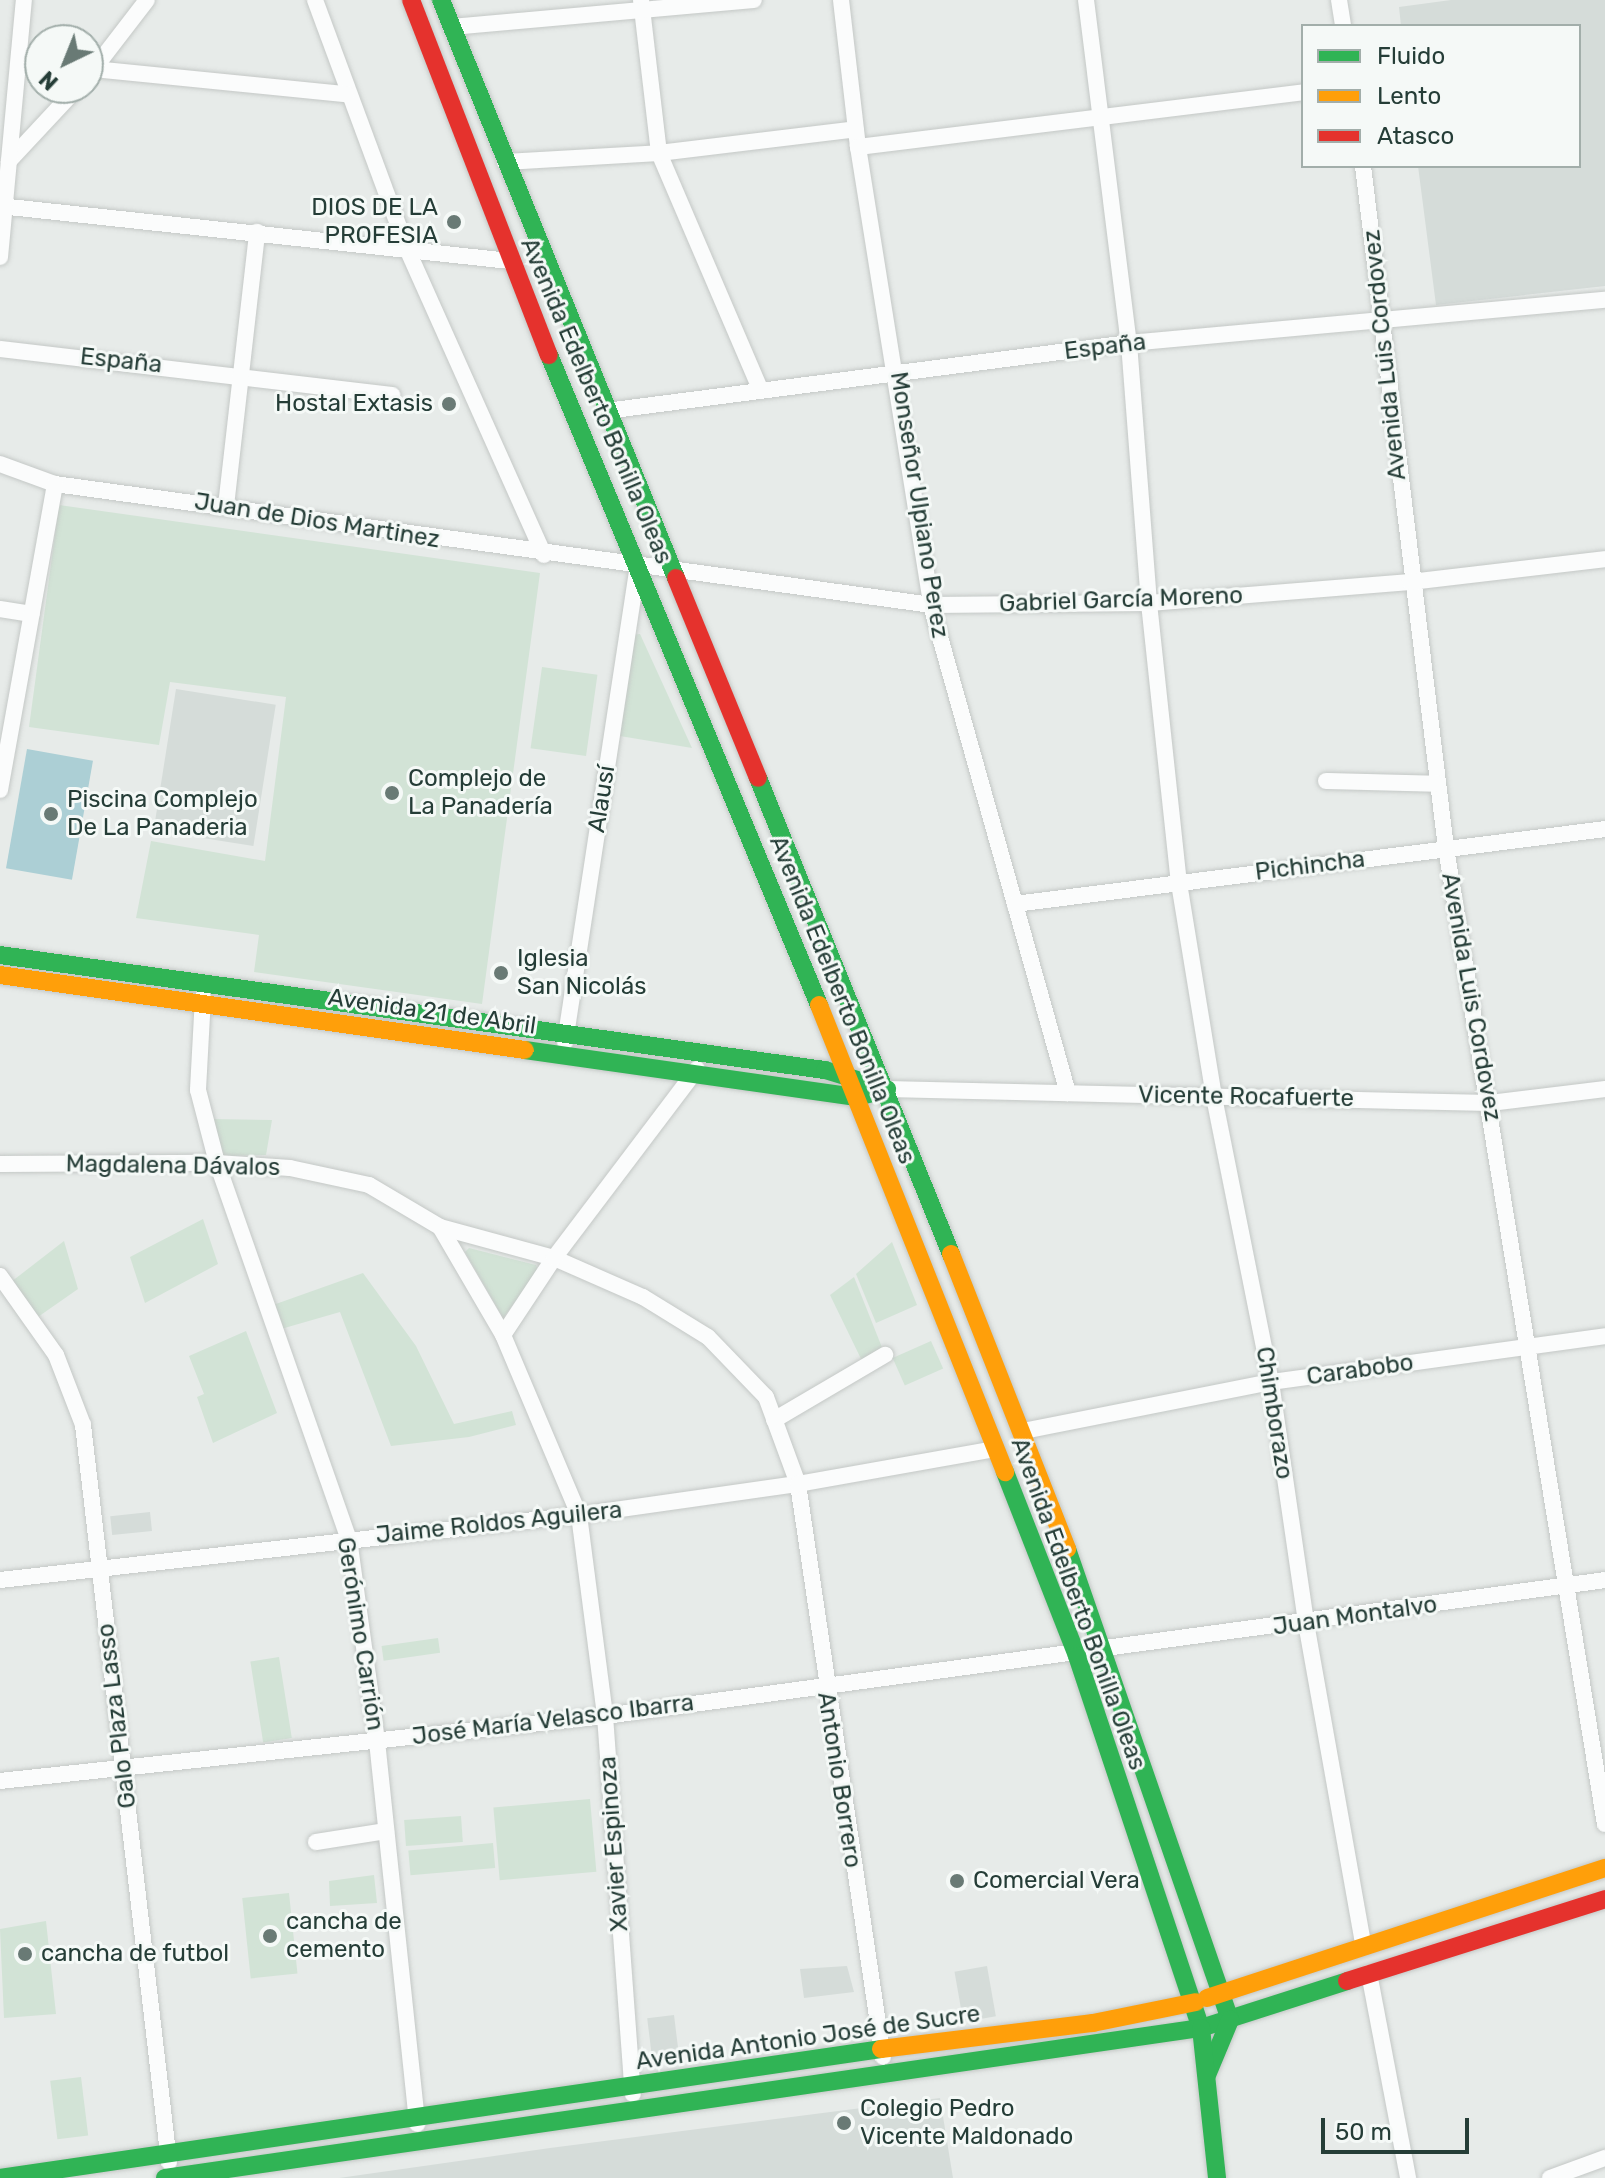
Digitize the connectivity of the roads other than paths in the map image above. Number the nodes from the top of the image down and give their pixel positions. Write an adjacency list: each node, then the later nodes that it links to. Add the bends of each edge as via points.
1 (24, 0): 22 (street)
2 (147, 0): 13 (street)
3 (315, 0): 16 (street)
4 (411, 0): 29 (main road, Avenida Edelberto Bonilla Oleas)
5 (441, 0): 12 (main road, Avenida Edelberto Bonilla Oleas)
6 (754, 0): 10 (street)
7 (841, 0): 19 (street, Monseñor Ulpiano Perez)
8 (1086, 0): 18 (street, Chimborazo)
9 (1339, 0): 11 (street)
10 (641, 5): 12 (street); 21 (street)
11 (1343, 24)
12 (451, 27): 23 (main road, Avenida Edelberto Bonilla Oleas)
13 (104, 56)
14 (104, 74): 16 (street)
15 (1301, 92): 18 (street)
16 (346, 94): 27 (street)
17 (62, 104): 22 (street)
18 (1102, 118): 20 (street); 32 (street, Chimborazo)
19 (856, 129): 20 (street, Monseñor Ulpiano Perez); 21 (street)
20 (858, 147): 34 (street, Monseñor Ulpiano Perez)
21 (659, 153): 23 (street); 36 (street)
22 (9, 161): 25 (street)
23 (505, 162): 38 (main road, Avenida Edelberto Bonilla Oleas)
24 (1363, 168): 31 (street, Avenida Luis Cordovez)
25 (2, 206): 26 (street); 28 (street)
26 (257, 232): 27 (street); 35 (street)
27 (408, 251): 29 (street); 42 (street)
28 (0, 257)
29 (510, 261): 44 (main road, Avenida Edelberto Bonilla Oleas)
30 (1605, 300): 31 (street, España)
31 (1383, 321): 32 (street, España); 46 (street, Avenida Luis Cordovez)
32 (1129, 343): 34 (street, España); 47 (street, Chimborazo)
33 (0, 349): 35 (street, España)
34 (897, 372): 36 (street, España); 48 (street, Monseñor Ulpiano Perez)
35 (242, 374): 37 (street, España); 41 (street)
36 (760, 389): 38 (street, España)
37 (392, 395)
38 (606, 411): 45 (main road, Avenida Edelberto Bonilla Oleas)
39 (0, 464): 40 (street, Juan de Dios Martinez)
40 (55, 484): 41 (street, Juan de Dios Martinez); 50 (street)
41 (226, 506): 42 (street, Juan de Dios Martinez)
42 (544, 555): 44 (street, Juan de Dios Martinez)
43 (1605, 559): 46 (street, Gabriel García Moreno)
44 (638, 565): 45 (street, Gabriel García Moreno); 62 (street, Alausí); 66 (main road, Avenida Edelberto Bonilla Oleas)
45 (671, 569): 48 (street, Gabriel García Moreno); 67 (main road, Avenida Edelberto Bonilla Oleas)
46 (1410, 582): 47 (street, Gabriel García Moreno); 52 (street, Avenida Luis Cordovez)
47 (1149, 603): 48 (street, Gabriel García Moreno); 56 (street, Chimborazo)
48 (931, 605): 57 (street, Monseñor Ulpiano Perez)
49 (0, 609): 50 (street)
50 (32, 614): 53 (street)
51 (1326, 781): 52 (street)
52 (1437, 784): 55 (street, Avenida Luis Cordovez)
53 (0, 788)
54 (1605, 829): 55 (street, Pichincha)
55 (1446, 848): 56 (street, Pichincha); 72 (street, Avenida Luis Cordovez)
56 (1179, 883): 57 (street, Pichincha); 71 (street, Chimborazo)
57 (1015, 904): 69 (street, Monseñor Ulpiano Perez)
58 (0, 955): 60 (main road, Avenida 21 de Abril)
59 (0, 975): 61 (main road, Avenida 21 de Abril)
60 (204, 983): 61 (street, Gerónimo Carrión); 62 (main road, Avenida 21 de Abril)
61 (202, 1004): 64 (main road, Avenida 21 de Abril); 73 (street, Gerónimo Carrión, via 198,1090)
62 (566, 1034): 63 (main road, Avenida 21 de Abril); 64 (street, Alausí)
63 (699, 1052): 65 (street); 66 (main road, Avenida 21 de Abril)
64 (563, 1055): 65 (main road, Avenida 21 de Abril)
65 (696, 1073): 70 (main road, Avenida 21 de Abril); 76 (street)
66 (848, 1075): 67 (main road, Avenida 21 de Abril); 70 (main road, Avenida Edelberto Bonilla Oleas)
67 (887, 1089): 69 (street, Vicente Rocafuerte); 70 (main road); 84 (main road, Avenida Edelberto Bonilla Oleas)
68 (1605, 1089): 72 (street, Vicente Rocafuerte)
69 (1068, 1093): 71 (street, Vicente Rocafuerte)
70 (857, 1097): 85 (main road, Avenida Edelberto Bonilla Oleas)
71 (1214, 1097): 72 (street, Vicente Rocafuerte); 82 (street, Chimborazo)
72 (1490, 1103): 80 (street, Avenida Luis Cordovez)
73 (217, 1163): 74 (street, Magdalena Dávalos); 75 (street, Magdalena Dávalos, via 290,1168 369,1185); 88 (street, Gerónimo Carrión)
74 (0, 1164)
75 (440, 1227): 76 (street, Magdalena Dávalos); 78 (street, Xavier Espinoza)
76 (554, 1258): 78 (street); 83 (street, Magdalena Dávalos, via 643,1297 708,1337 766,1397)
77 (0, 1276): 89 (street, Galo Plaza Lasso, via 56,1355 79,1406)
78 (503, 1335): 87 (street, Xavier Espinoza)
79 (1605, 1336): 80 (street, Carabobo)
80 (1525, 1348): 82 (street, Carabobo); 92 (street, Avenida Luis Cordovez)
81 (885, 1355): 83 (street)
82 (1271, 1382): 84 (street, Carabobo); 93 (street, Chimborazo)
83 (774, 1420): 86 (street, Magdalena Dávalos)
84 (1023, 1431): 94 (main road, Avenida Edelberto Bonilla Oleas)
85 (995, 1449): 86 (street, Jaime Roldos Aguilera); 95 (main road, Avenida Edelberto Bonilla Oleas)
86 (798, 1484): 87 (street, Jaime Roldos Aguilera); 96 (street, Antonio Borrero)
87 (579, 1515): 88 (street, Jaime Roldos Aguilera); 97 (street, Xavier Espinoza)
88 (349, 1539): 89 (street, Jaime Roldos Aguilera); 98 (street, Gerónimo Carrión)
89 (100, 1567): 90 (street, Jaime Roldos Aguilera); 99 (street, Galo Plaza Lasso)
90 (0, 1580)
91 (1605, 1580): 92 (street, Juan Montalvo)
92 (1563, 1586): 93 (street, Juan Montalvo); 101 (street, Avenida Luis Cordovez)
93 (1306, 1623): 94 (street, Juan Montalvo); 106 (street, Chimborazo)
94 (1105, 1652): 95 (street, José María Velasco Ibarra); 108 (main road, Avenida Edelberto Bonilla Oleas)
95 (1077, 1656): 96 (street, José María Velasco Ibarra); 109 (main road, Avenida Edelberto Bonilla Oleas)
96 (825, 1687): 97 (street, José María Velasco Ibarra); 112 (street, Antonio Borrero)
97 (605, 1716): 98 (street, José María Velasco Ibarra); 115 (street, Xavier Espinoza)
98 (377, 1741): 99 (street, José María Velasco Ibarra); 102 (street, Gerónimo Carrión)
99 (122, 1765): 100 (street, José María Velasco Ibarra); 119 (street, Galo Plaza Lasso)
100 (0, 1781)
101 (1605, 1824)
102 (386, 1831): 103 (street); 117 (street, Gerónimo Carrión)
103 (316, 1842)
104 (1605, 1868): 106 (main road, Avenida Antonio José de Sucre)
105 (1605, 1899): 107 (main road, Avenida Antonio José de Sucre)
106 (1363, 1944): 108 (main road, Avenida Antonio José de Sucre)
107 (1369, 1973): 110 (main road, Avenida Antonio José de Sucre); 125 (street)
108 (1223, 1992): 109 (main road, Avenida Antonio José de Sucre); 110 (main road, Avenida Edelberto Bonilla Oleas)
109 (1196, 2002): 111 (main road, Avenida Edelberto Bonilla Oleas); 112 (main road, Avenida Antonio José de Sucre, via 1093,2023)
110 (1230, 2020): 111 (main road, Avenida Antonio José de Sucre); 114 (main road)
111 (1201, 2028): 113 (main road, Avenida Antonio José de Sucre); 114 (main road, Avenida Edelberto Bonilla Oleas)
112 (882, 2051): 113 (street, Antonio Borrero); 115 (main road, Avenida Antonio José de Sucre)
113 (885, 2075): 116 (main road, Avenida Antonio José de Sucre)
114 (1206, 2077): 124 (main road)
115 (632, 2087): 116 (street, Xavier Espinoza); 117 (main road, Avenida Antonio José de Sucre)
116 (635, 2111): 118 (main road, Avenida Antonio José de Sucre)
117 (416, 2118): 118 (street, Gerónimo Carrión); 119 (main road, Avenida Antonio José de Sucre)
118 (419, 2142): 121 (main road, Avenida Antonio José de Sucre)
119 (168, 2153): 121 (street, Galo Plaza Lasso); 122 (main road, Avenida Antonio José de Sucre)
120 (1605, 2158): 126 (street)
121 (171, 2177): 123 (main road, Avenida Antonio José de Sucre)
122 (0, 2178)
123 (165, 2178)
124 (1217, 2178)
125 (1408, 2178)
126 (1550, 2178)

